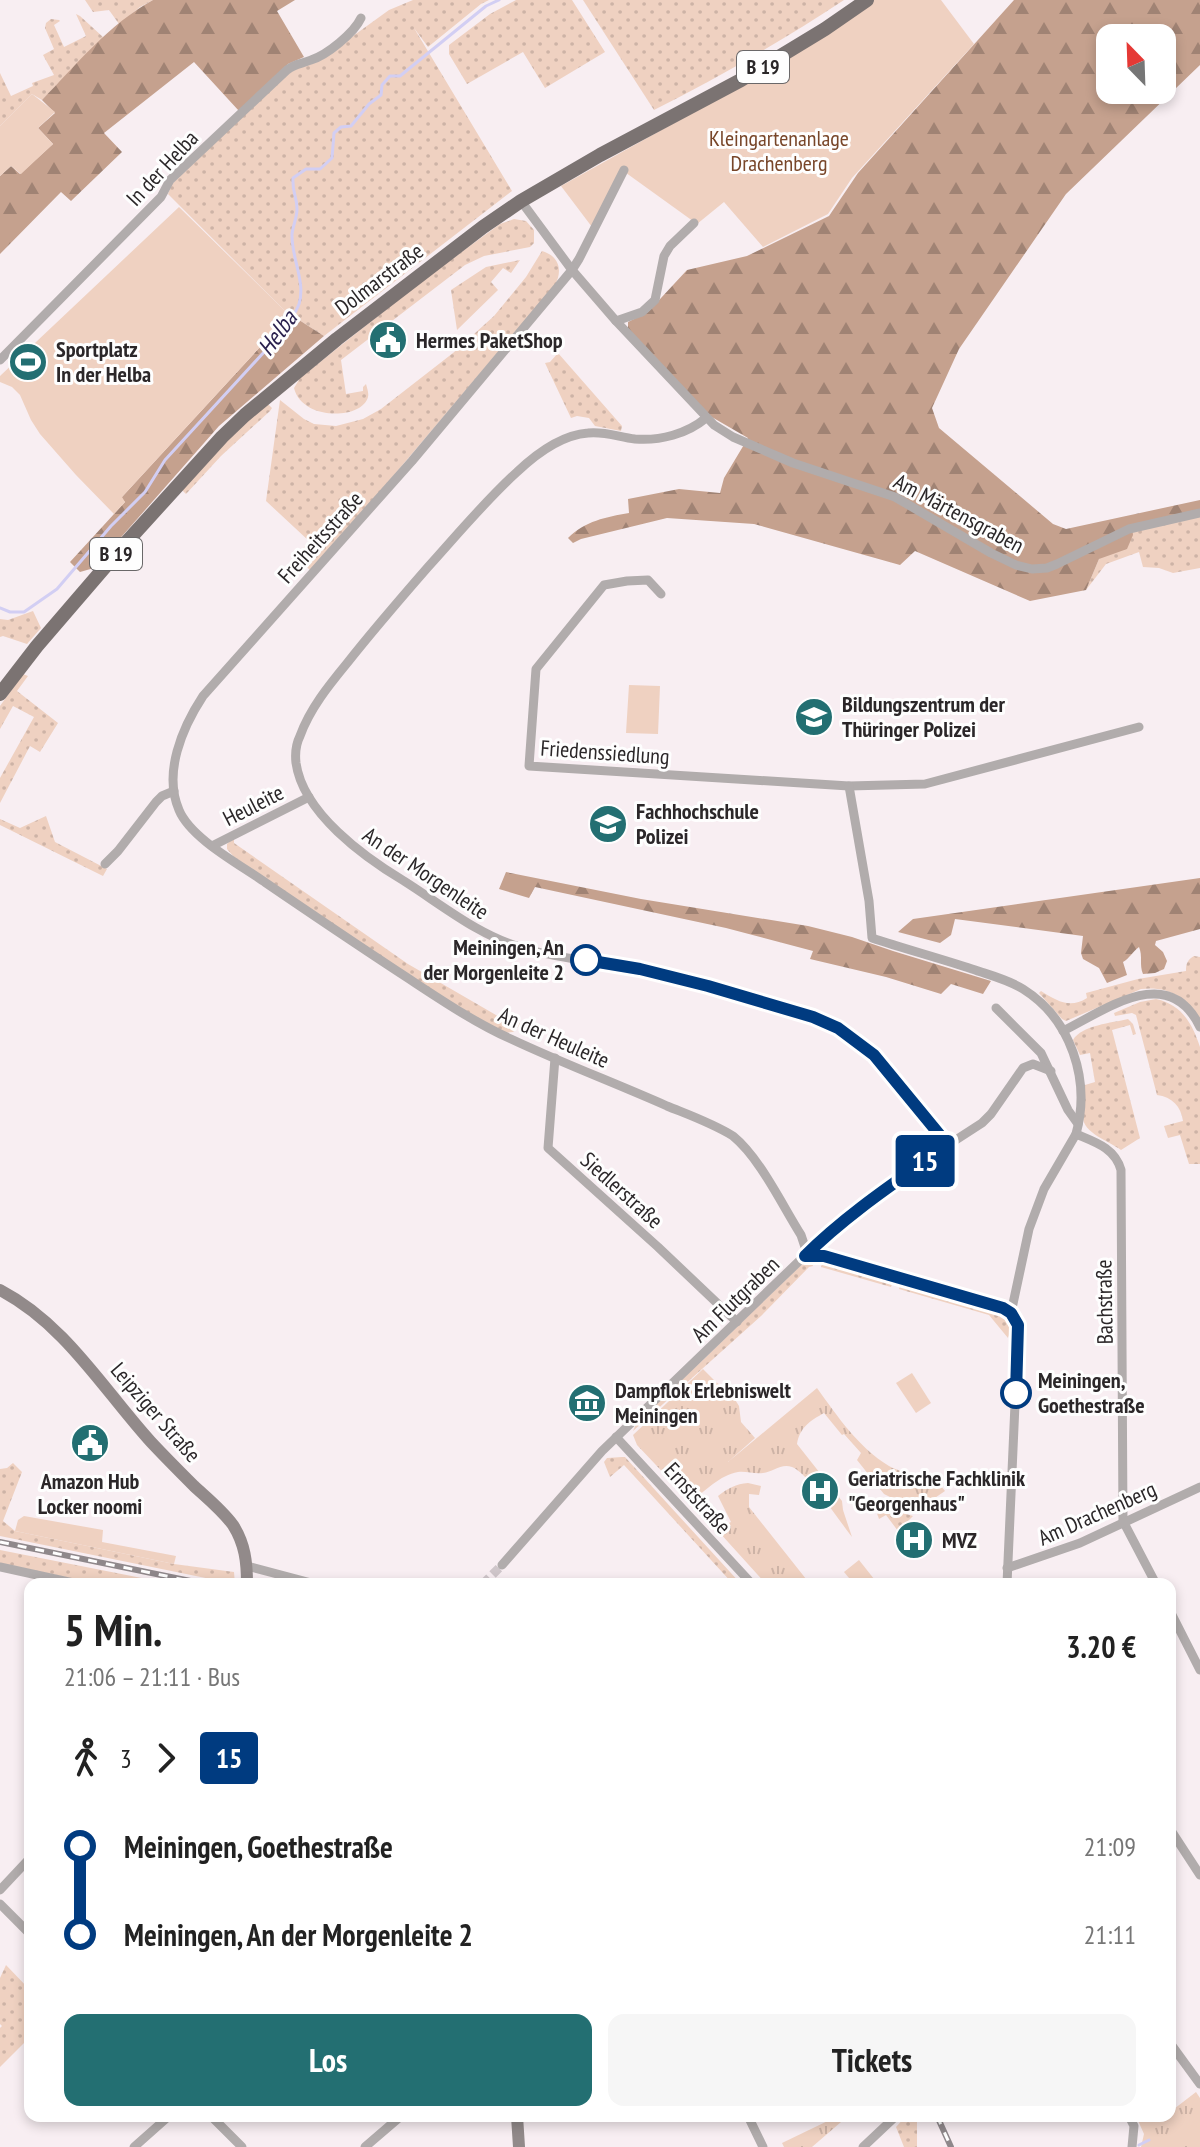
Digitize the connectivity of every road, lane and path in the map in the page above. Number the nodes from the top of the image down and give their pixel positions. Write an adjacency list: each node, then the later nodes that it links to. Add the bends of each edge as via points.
1 (867, 0): 4 (main road, Dolmarstraße / B 19, via 741,80)
2 (361, 18): 8 (street, In der Helba, via 352,33 319,56 292,65 170,180 161,197)
3 (624, 170): 6 (street, Freiheitsstraße)
4 (521, 201): 6 (street); 12 (main road, Dolmarstraße / B 19, via 245,415 123,546)
5 (694, 223): 7 (street, via 664,256 655,300 642,312)
6 (572, 270): 7 (street); 15 (street, Freiheitsstraße, via 412,461 203,696 181,740)
7 (616, 321): 9 (street)
8 (0, 360)
9 (706, 418): 10 (street, Am Märtensgraben, via 767,453 895,497 991,553 1032,569 1057,564 1129,529); 16 (street, An der Morgenleite, via 690,430 664,437 580,434 548,447 494,494 386,614 320,700 296,751)
10 (1200, 513)
11 (661, 594): 14 (street, Friedenssiedlung, via 648,580 604,585 536,669 529,766)
12 (0, 694)
13 (1139, 727): 14 (street, Friedenssiedlung, via 925,784)
14 (849, 786): 21 (street, via 872,938 1012,983 1041,1003)
15 (174, 791): 17 (street, Freiheitsstraße, via 182,817); 18 (street, via 156,802)
16 (309, 797): 17 (street, Heuleite); 25 (street, An der Morgenleite, via 369,859 496,940 708,986 838,1028 874,1055)
17 (212, 846): 22 (street, An der Heuleite, via 462,1013)
18 (105, 864)
19 (996, 1008): 23 (street, via 1041,1053)
20 (1200, 1027): 21 (street, via 1171,996 1158,992 1110,1007)
21 (1063, 1031): 24 (street, via 1080,1073)
22 (555, 1058): 26 (street, An der Heuleite, via 733,1136 801,1235); 29 (street, Siedlerstraße, via 548,1148)
23 (1051, 1071): 24 (street); 25 (street, Am Flutgraben, via 1033,1064 1023,1068 991,1114)
24 (1077, 1129): 28 (street, via 1029,1229); 32 (street, Bachstraße, via 1115,1155 1121,1170)
25 (948, 1145): 26 (street, Am Flutgraben)
26 (805, 1256): 28 (street, via 824,1256); 29 (street, Am Flutgraben)
27 (0, 1290): 34 (main road, Leipziger Straße, via 65,1340 150,1440 219,1509 233,1525)
28 (1011, 1313): 36 (street, via 1018,1337)
29 (737, 1322): 30 (street, Am Flutgraben)
30 (616, 1437): 33 (street, Am Flutgraben); 40 (street, Ernststraße)
31 (1200, 1487): 32 (street, Am Drachenberg)
32 (1123, 1521): 36 (street, Am Drachenberg); 41 (street, Bachstraße)
33 (502, 1565)
34 (247, 1566): 38 (main road, Leipziger Straße); 39 (street)
35 (0, 1567): 37 (street)
36 (1007, 1575)
37 (50, 1578)
38 (247, 1578)
39 (295, 1578)
40 (746, 1578)
41 (1153, 1578)
42 (1176, 1623): 43 (street)
43 (1200, 1670)
44 (1176, 1838): 46 (street)
45 (24, 1864): 47 (street)
46 (1200, 1875)
47 (0, 1890)
48 (0, 1904): 49 (street)
49 (24, 1928)
50 (1176, 2051): 51 (street)
51 (1200, 2084)
52 (162, 2122): 59 (street)
53 (217, 2122): 60 (street)
54 (394, 2122): 61 (street)
55 (517, 2122): 62 (main road)
56 (751, 2122): 63 (street)
57 (890, 2122): 64 (street)
58 (1132, 2122): 65 (street)
59 (134, 2147)
60 (242, 2147)
61 (365, 2147)
62 (519, 2147)
63 (763, 2147)
64 (863, 2147)
65 (1132, 2147)

